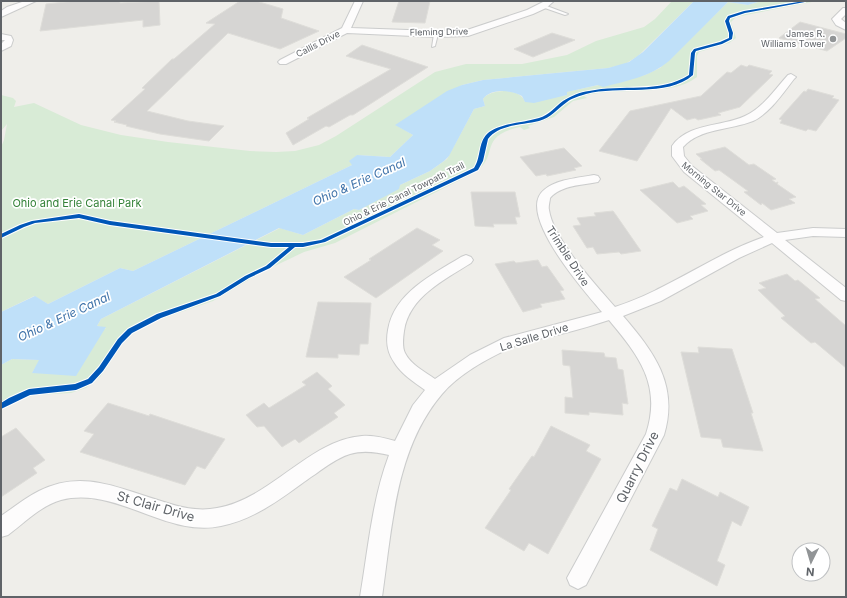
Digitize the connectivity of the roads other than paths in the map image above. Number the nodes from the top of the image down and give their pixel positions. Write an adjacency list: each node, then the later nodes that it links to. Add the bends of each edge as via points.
1 (32, 1): 6 (street, via 10,9)
2 (359, 1): 8 (street, Callis Drive)
3 (547, 4): 5 (lane); 9 (street, Fleming Drive, via 476,31)
4 (846, 10): 7 (street, via 836,20)
5 (566, 14)
6 (1, 16)
7 (846, 27)
8 (346, 30): 9 (street, Fleming Drive); 13 (street, Callis Drive)
9 (436, 34): 11 (lane)
10 (1, 36): 12 (street, via 8,38 9,41)
11 (433, 46)
12 (1, 48)
13 (283, 62)
14 (791, 77): 17 (street, Morning Star Drive, via 751,117 691,134 680,141 676,152 677,157 688,169)
15 (594, 179): 20 (street, Trimble Drive, via 553,189 544,197 543,209 549,228 559,245)
16 (846, 233): 17 (street, La Salle Drive, via 815,232)
17 (775, 238): 19 (street); 20 (street, La Salle Drive, via 748,248 661,295)
18 (466, 260): 21 (street, via 410,299 396,323 395,341 398,355 410,369)
19 (846, 296)
20 (611, 314): 21 (street, La Salle Drive, via 514,340 493,349 452,375); 24 (street, Quarry Drive, via 642,351 655,375 660,400 659,423 655,435)
21 (436, 389): 22 (street, La Salle Drive, via 410,426)
22 (400, 450): 23 (street, St Clair Drive, via 372,444 343,448 328,455 245,510 216,518 190,518 87,488 62,491 47,497); 25 (street, La Salle Drive, via 386,504)
23 (1, 528)
24 (578, 578)
25 (372, 597)

